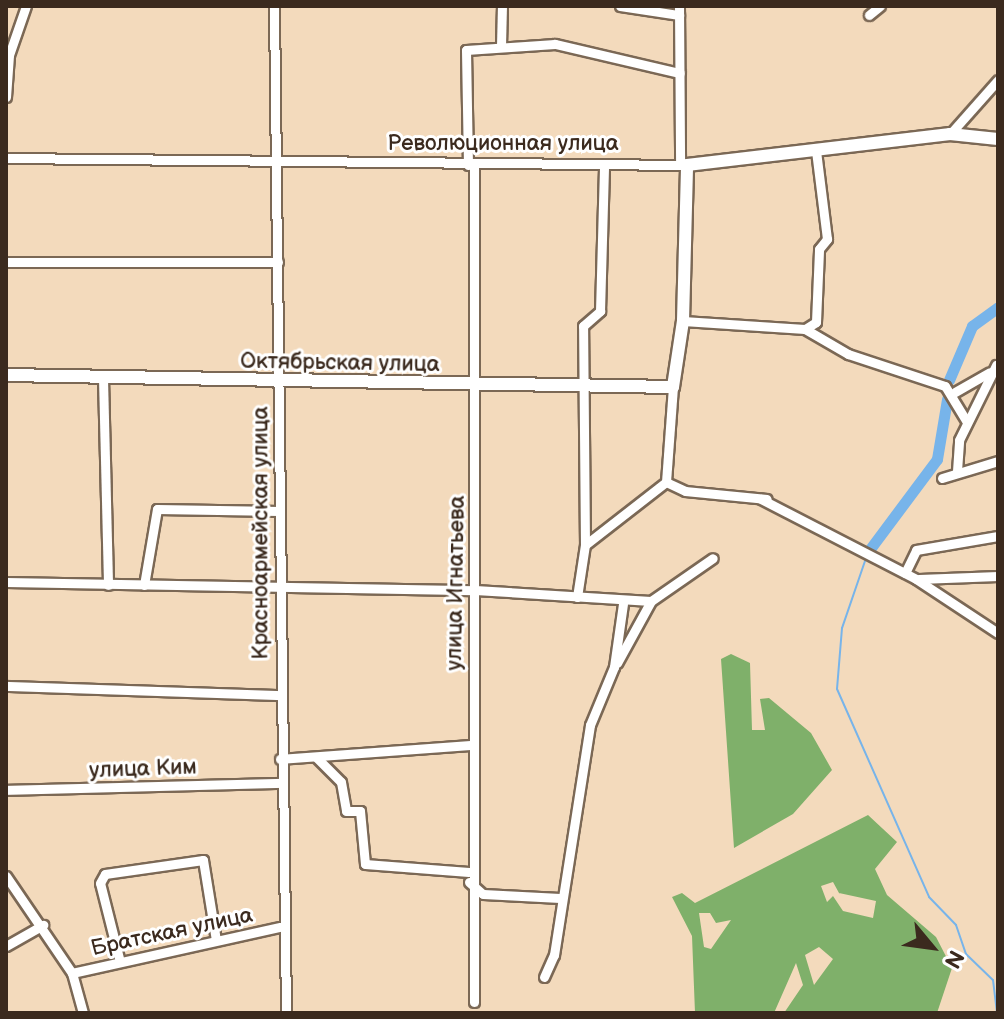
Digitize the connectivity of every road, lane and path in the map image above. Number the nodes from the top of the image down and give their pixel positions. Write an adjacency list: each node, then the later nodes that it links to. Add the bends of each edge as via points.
1 (26, 6): 9 (street)
2 (274, 6): 17 (street, Красноармейская улица)
3 (502, 6): 8 (street)
4 (620, 6): 6 (street)
5 (880, 6): 7 (street)
6 (679, 10): 10 (street)
7 (869, 15)
8 (501, 46): 10 (street, via 574,46); 18 (street, улица Игнатьева, via 461,53)
9 (7, 55): 12 (street)
10 (680, 73): 20 (street)
11 (998, 80): 13 (street)
12 (6, 97)
13 (950, 134): 14 (main road, Революционная улица); 15 (main road, Революционная улица)
14 (998, 139)
15 (816, 151): 20 (main road, Революционная улица); 24 (street, via 827,239 819,249 818,319)
16 (6, 158): 17 (street, Революционная улица)
17 (276, 161): 18 (street, Революционная улица); 22 (street, Красноармейская улица)
18 (471, 165): 19 (street, Революционная улица); 30 (street, улица Игнатьева)
19 (604, 165): 20 (street, Революционная улица); 29 (street, via 600,311 584,322)
20 (683, 165): 23 (main road)
21 (6, 262): 22 (street)
22 (278, 262): 28 (street, Красноармейская улица)
23 (683, 321): 24 (street); 31 (main road)
24 (805, 329): 32 (street, via 848,354)
25 (997, 364): 32 (street); 33 (street)
26 (6, 375): 27 (main road, Октябрьская улица)
27 (103, 378): 28 (main road, Октябрьская улица); 48 (street)
28 (280, 383): 30 (main road, Октябрьская улица); 40 (street, Красноармейская улица)
29 (582, 385): 30 (main road, Октябрьская улица); 31 (main road, Октябрьская улица); 42 (street)
30 (476, 386): 51 (street, улица Игнатьева)
31 (673, 387): 37 (street)
32 (955, 392): 33 (street)
33 (967, 422): 35 (street)
34 (998, 461): 35 (street)
35 (957, 471): 36 (street)
36 (942, 478)
37 (666, 482): 39 (street); 42 (street)
38 (774, 498): 39 (street)
39 (761, 499): 44 (street)
40 (279, 511): 49 (street, via 157,509); 50 (street, Красноармейская улица)
41 (998, 536): 44 (street, via 916,550)
42 (585, 545): 52 (street)
43 (713, 558): 53 (street)
44 (905, 573): 46 (street)
45 (998, 576): 46 (street)
46 (916, 579): 55 (street)
47 (6, 582): 48 (street)
48 (108, 585): 49 (street)
49 (144, 585): 50 (street)
50 (279, 586): 51 (street); 58 (street, Красноармейская улица)
51 (475, 590): 52 (street); 59 (street, улица Игнатьева)
52 (577, 597): 54 (street)
53 (651, 601): 54 (street); 56 (street)
54 (623, 604): 56 (street)
55 (998, 633)
56 (612, 673): 66 (street, via 590,725)
57 (6, 686): 58 (street)
58 (279, 695): 61 (street, Красноармейская улица)
59 (472, 745): 60 (street); 65 (street, улица Игнатьева)
60 (316, 757): 61 (street); 65 (street, via 341,782 346,811 360,811 365,864)
61 (280, 759): 62 (street, Красноармейская улица)
62 (281, 783): 63 (street, улица Ким); 68 (street, Красноармейская улица)
63 (6, 790)
64 (6, 876): 67 (street)
65 (469, 877): 66 (street, via 483,894); 74 (street, улица Игнатьева)
66 (560, 898): 73 (street, via 554,955)
67 (43, 925): 70 (street); 72 (street)
68 (280, 927): 69 (street, Братская улица); 76 (street, Красноармейская улица)
69 (216, 940): 71 (street, Братская улица); 71 (street, via 203,860 105,874 100,883)
70 (6, 946)
71 (120, 962): 72 (street, Братская улица)
72 (72, 973): 75 (street)
73 (544, 977)
74 (474, 1002)
75 (83, 1013)
76 (286, 1013)

